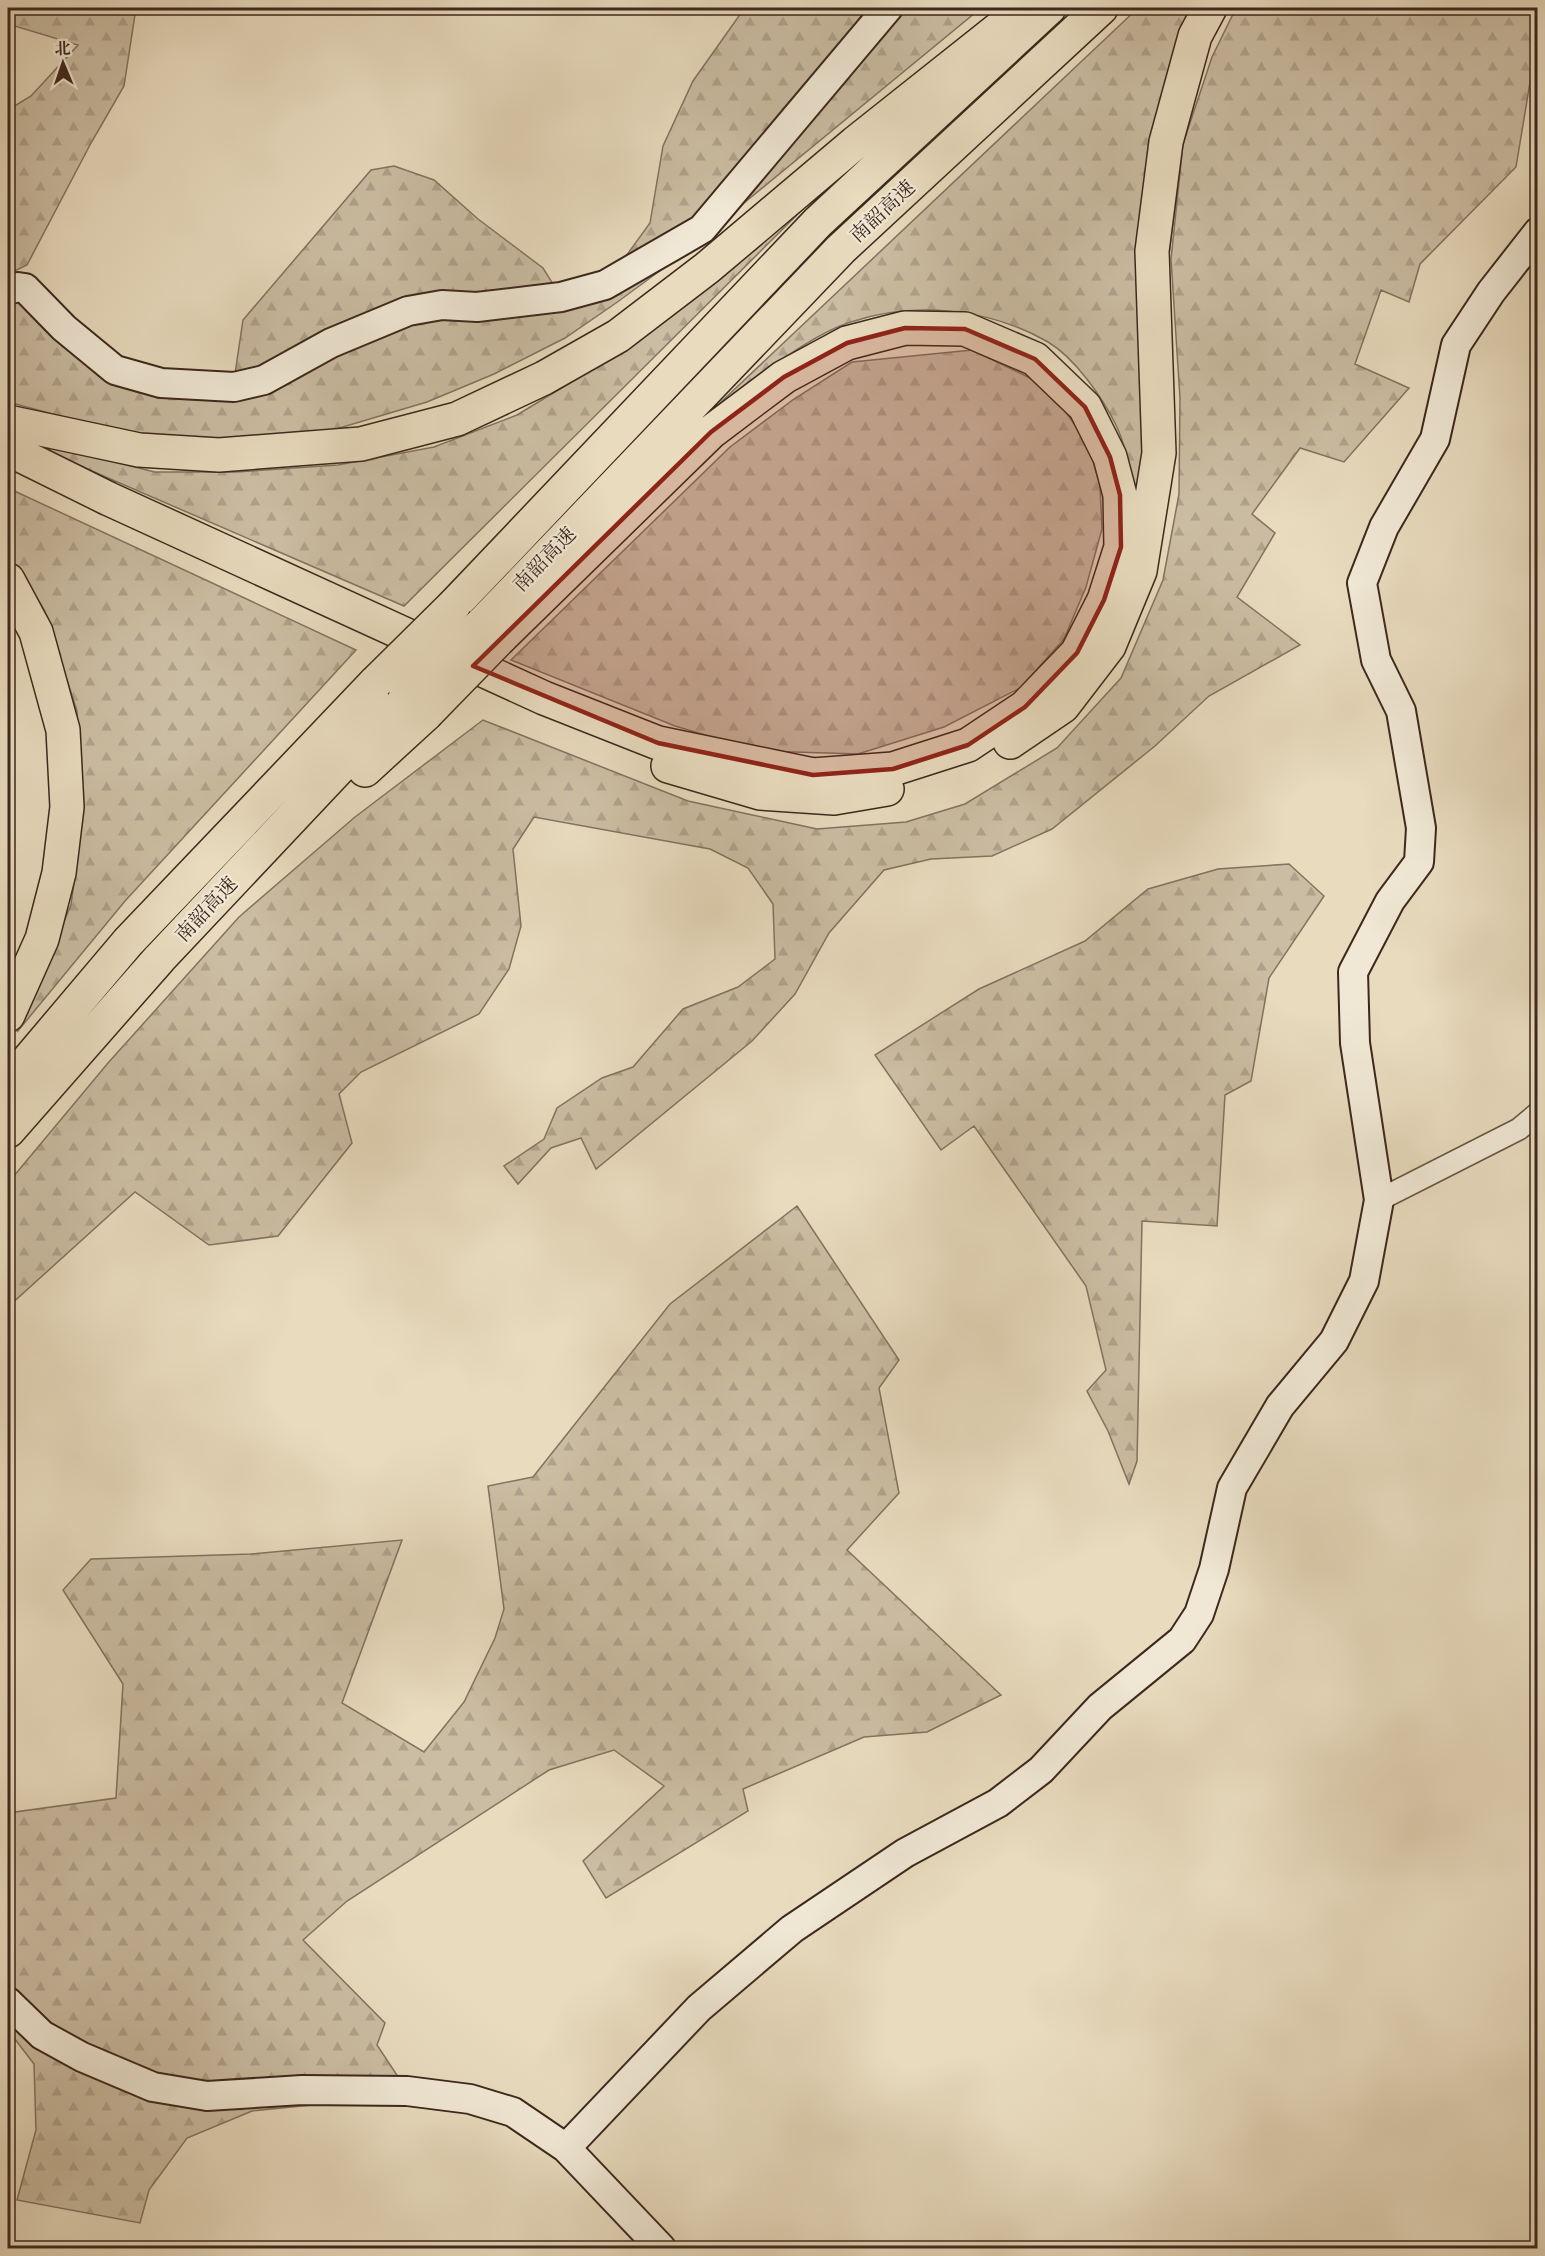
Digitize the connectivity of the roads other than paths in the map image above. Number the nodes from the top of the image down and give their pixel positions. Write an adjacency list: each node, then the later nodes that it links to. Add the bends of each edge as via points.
1 (888, 8): 7 (street, via 702,229 605,285 561,297 408,311 331,343 264,380 234,387 161,383 115,370 64,328 25,288)
2 (1025, 8): 8 (highway, via 618,336 544,378 457,419 361,444 219,455 139,450)
3 (1048, 8): 14 (highway, 南韶高速, bridge, via 818,222 128,942)
4 (1101, 8): 12 (highway, 南韶高速, via 841,249)
5 (1210, 8): 10 (highway, via 1195,36 1166,142 1152,251 1159,453 1140,571 1109,646 1063,706 997,750 917,784 834,798 760,793 688,773 601,742 473,687)
6 (1538, 232): 17 (street, via 1456,345 1435,439 1384,527 1362,583 1376,660 1401,711 1421,828 1419,862 1390,901 1353,972 1355,1043)
7 (8, 290)
8 (8, 422)
9 (8, 449): 12 (highway, via 544,698 658,743 813,775 893,770 968,745 1025,707 1077,653 1104,600 1121,547 1120,495 1110,457 1085,407 1035,359 965,329 905,328 847,342 784,377 711,432)
10 (8, 474)
11 (8, 580): 13 (highway, via 36,632 63,730 66,807 59,873 42,939)
12 (491, 631): 16 (highway, 南韶高速, bridge, via 160,958)
13 (8, 1015)
14 (8, 1084)
15 (1538, 1113): 17 (street, via 1519,1129)
16 (8, 1131)
17 (1379, 1200): 19 (street, via 1364,1281 1334,1341 1280,1406 1232,1488 1203,1603 1182,1640 1100,1707 1041,1770 998,1803 905,1853 792,1929 699,2008)
18 (8, 2002): 19 (street, via 42,2035 153,2087 207,2096 302,2090 395,2091 470,2099 513,2112)
19 (566, 2148): 20 (street)
20 (661, 2248)

